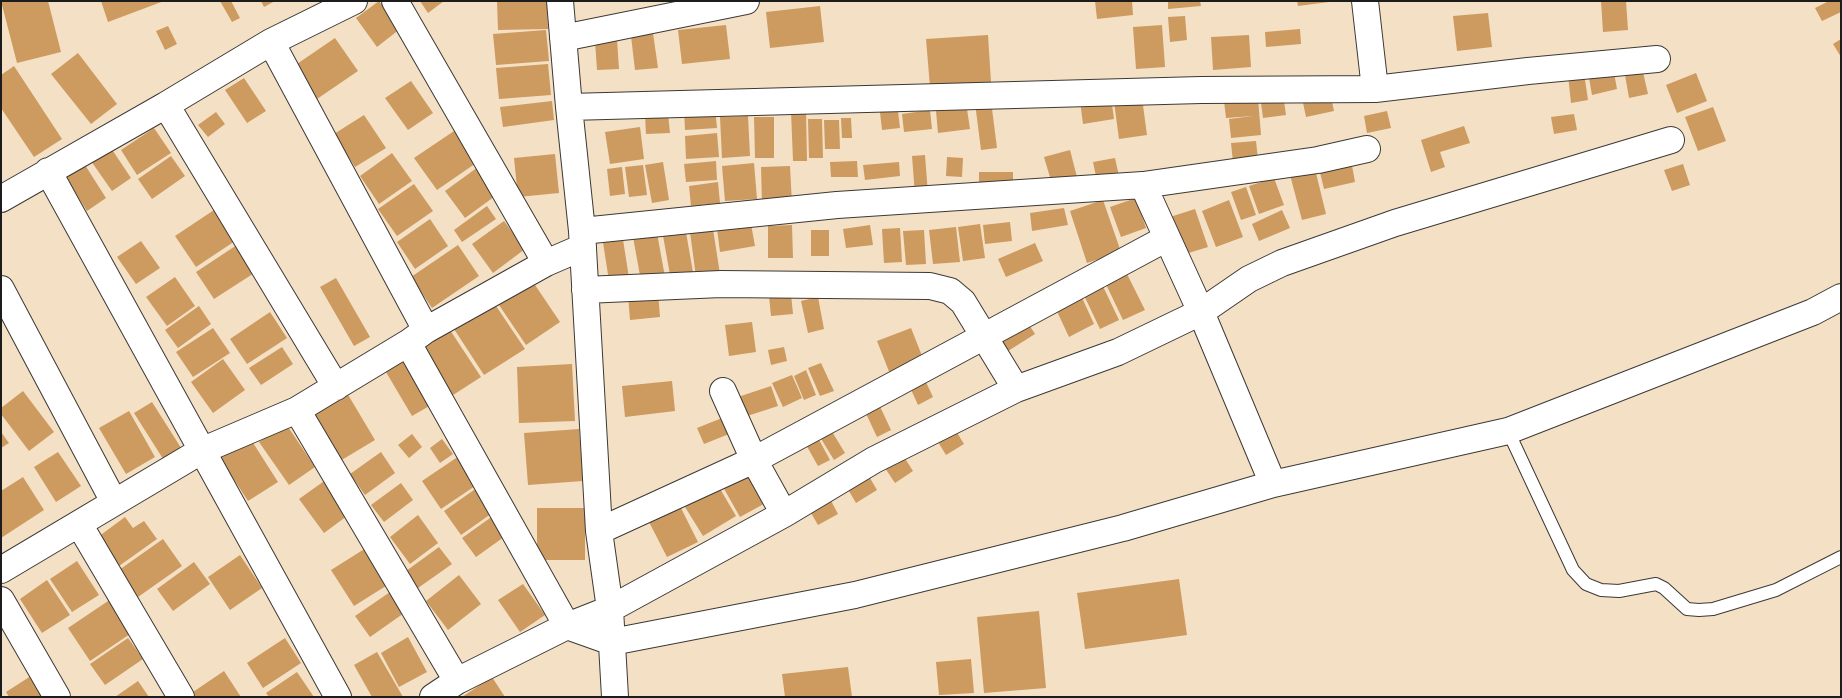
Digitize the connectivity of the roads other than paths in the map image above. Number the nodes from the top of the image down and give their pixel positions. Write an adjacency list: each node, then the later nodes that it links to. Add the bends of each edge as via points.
1 (354, 1): 7 (street)
2 (395, 1): 19 (street)
3 (560, 1): 6 (street)
4 (746, 1): 6 (street)
5 (1365, 1): 9 (street)
6 (564, 38): 11 (street)
7 (271, 42): 10 (street); 25 (street)
8 (1657, 59): 9 (street)
9 (1375, 89): 11 (street, via 1200,90)
10 (166, 106): 14 (street); 26 (street)
11 (568, 108): 18 (street)
12 (1671, 140): 23 (street, via 1395,222 1282,263 1250,279)
13 (1367, 149): 15 (street, via 1318,160)
14 (48, 171): 16 (street); 31 (street)
15 (1143, 185): 17 (street); 18 (street, via 837,206)
16 (1, 199)
17 (1167, 238): 23 (street); 24 (street)
18 (582, 239): 19 (street); 21 (street)
19 (546, 264): 25 (street)
20 (1, 289): 34 (street)
21 (585, 290): 24 (street, via 721,284 930,286 950,291 963,302); 37 (street)
22 (1841, 297): 30 (street, via 1813,312)
23 (1201, 312): 27 (street, via 1118,352); 33 (street)
24 (984, 336): 27 (street); 32 (street)
25 (417, 337): 26 (street); 42 (street)
26 (336, 387): 29 (street)
27 (1016, 389): 35 (street, via 874,460)
28 (722, 391): 32 (street)
29 (297, 410): 31 (street); 44 (street)
30 (1508, 431): 33 (street); 38 (lane, via 1573,570 1586,584 1601,590 1619,591 1656,584 1687,609 1713,609 1776,590)
31 (201, 451): 34 (street); 47 (street)
32 (754, 460): 35 (street); 37 (street)
33 (1273, 484): 43 (street, via 1124,528 855,595)
34 (114, 502): 36 (street)
35 (784, 514): 41 (street)
36 (79, 524): 39 (street); 46 (street)
37 (599, 531): 41 (street)
38 (1841, 557)
39 (2, 568)
40 (1, 600): 45 (street)
41 (610, 609): 42 (street); 43 (street)
42 (567, 626): 43 (street); 44 (street)
43 (612, 642): 49 (street)
44 (457, 681): 48 (street)
45 (57, 697)
46 (180, 697)
47 (338, 697)
48 (433, 697)
49 (615, 697)

